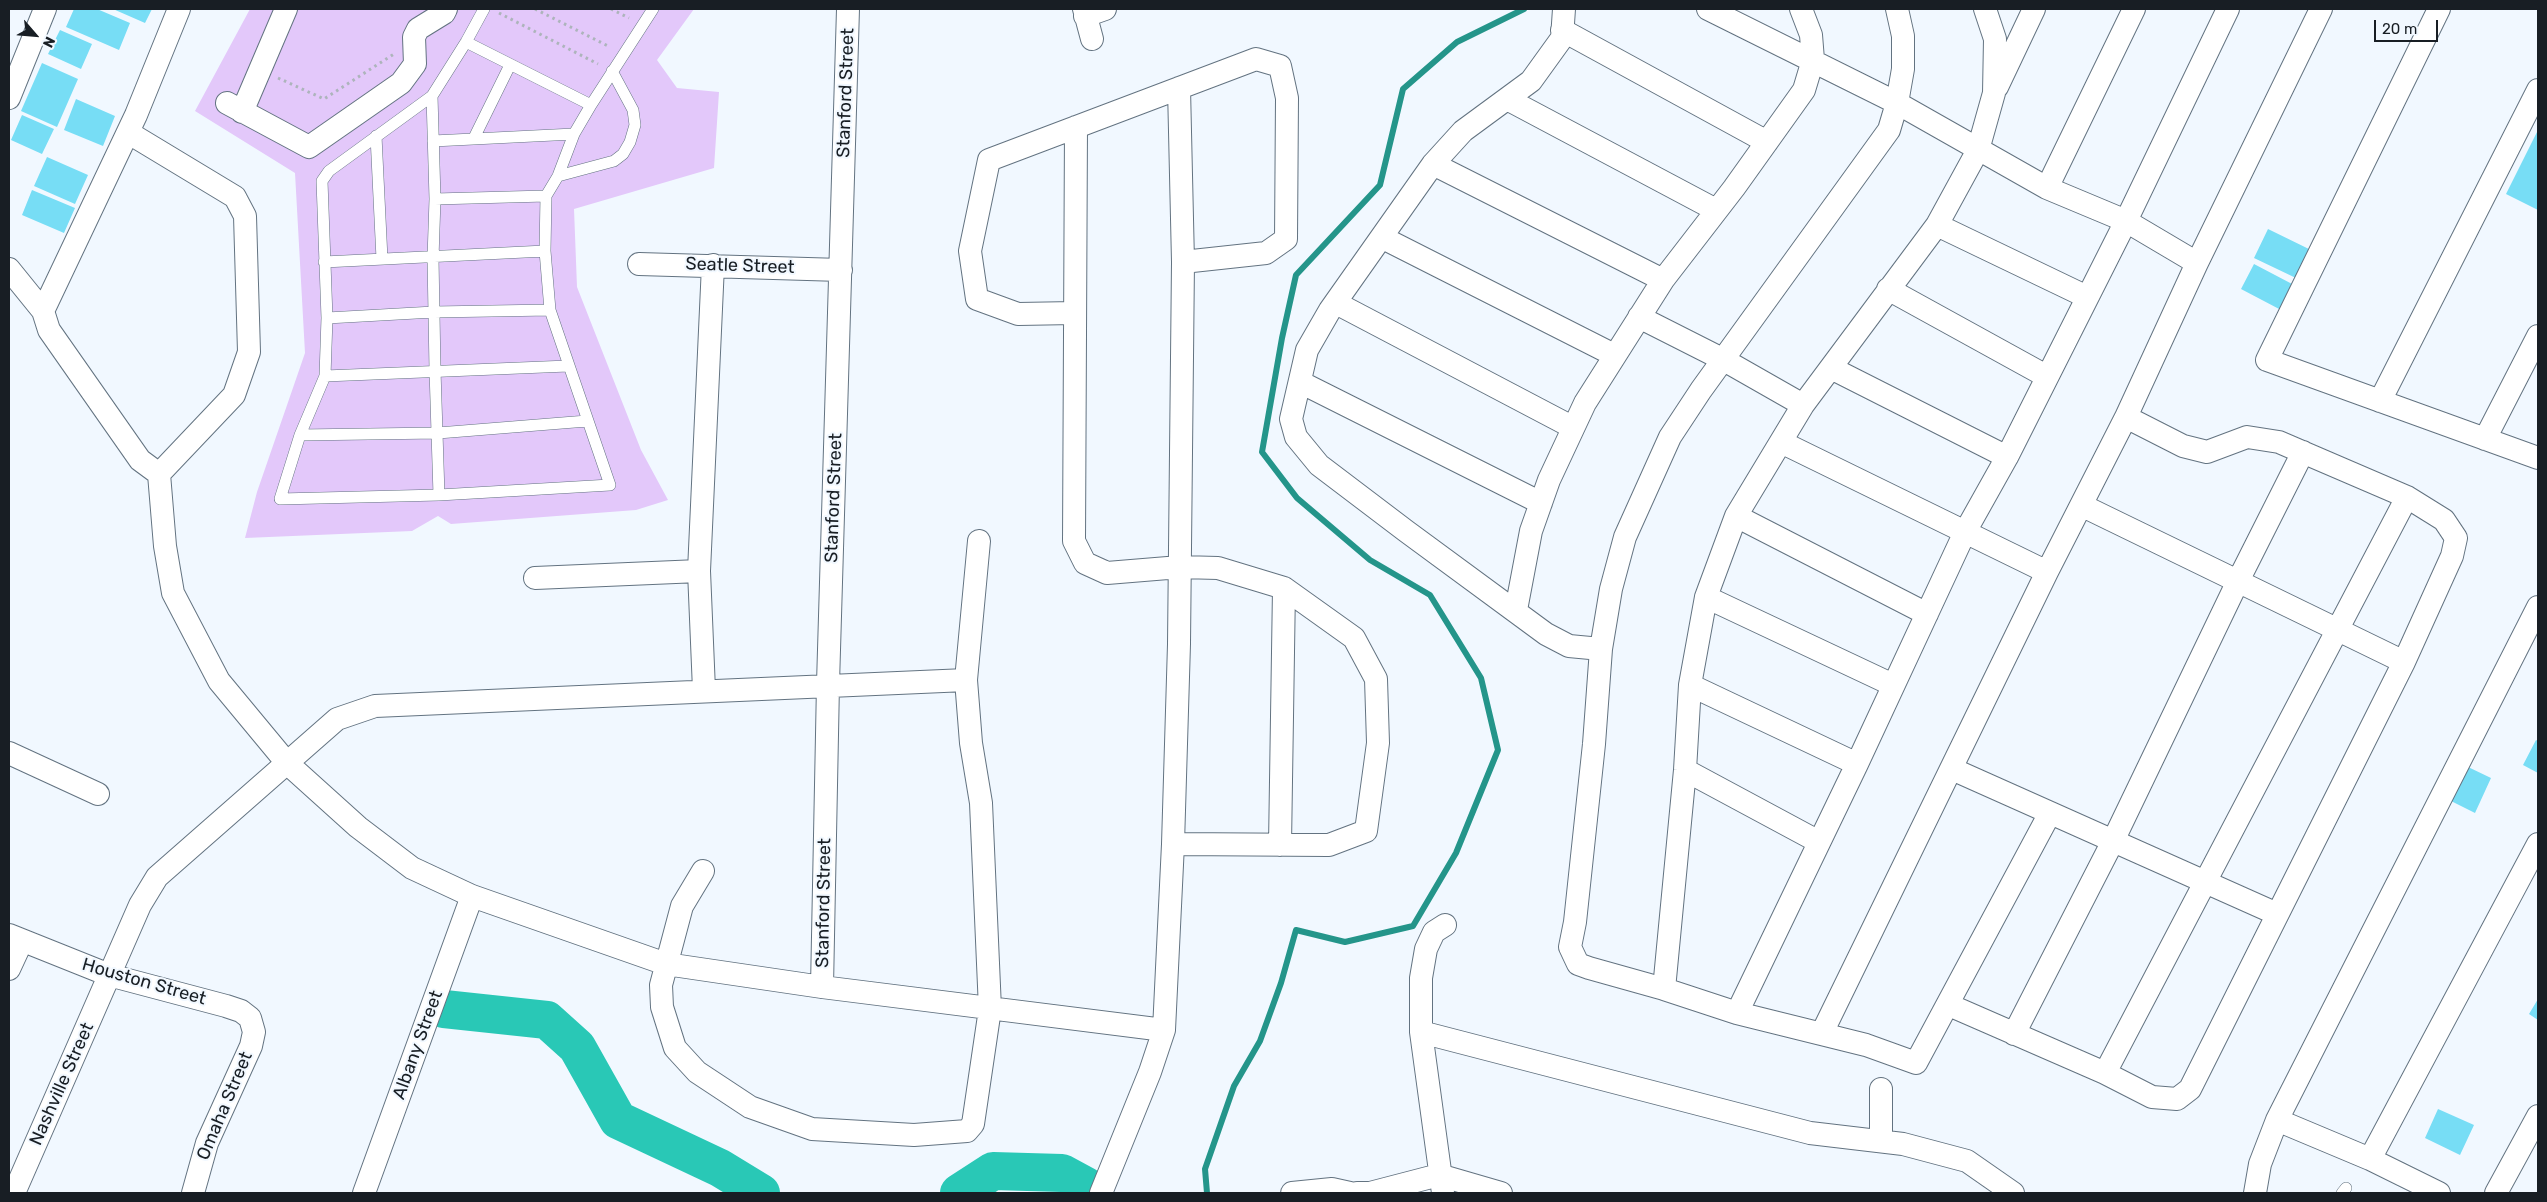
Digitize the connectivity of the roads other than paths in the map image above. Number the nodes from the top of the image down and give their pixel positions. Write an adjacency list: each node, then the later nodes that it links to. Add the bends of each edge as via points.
1 (45, 9): 28 (street)
2 (179, 9): 33 (street)
3 (286, 9): 4 (street, via 260,70 235,108 308,147 401,84 416,64 414,41 418,29)
4 (446, 9)
5 (484, 9): 20 (lane)
6 (653, 9): 23 (lane)
7 (848, 9): 58 (street, Stanford Street)
8 (1708, 9): 21 (street)
9 (1801, 9): 21 (street, via 1810,35)
10 (1897, 9): 30 (street, via 1903,36 1903,69)
11 (1985, 9): 26 (street, via 1995,39)
12 (2034, 9): 26 (street)
13 (2134, 9): 42 (street)
14 (2228, 9): 46 (street)
15 (2321, 9): 54 (street)
16 (2439, 9): 78 (street, via 2267,360)
17 (1092, 11): 19 (street)
18 (1563, 20): 29 (street, via 1562,38 1531,81); 38 (street)
19 (1092, 39)
20 (466, 42): 22 (lane); 27 (lane)
21 (1812, 60): 30 (street); 38 (street, via 1804,90)
22 (510, 65): 31 (lane); 36 (lane)
23 (612, 71): 31 (lane); 41 (lane, via 633,110 634,125 624,154 614,161)
24 (1179, 88): 32 (street); 53 (street); 53 (street, via 1256,59 1280,66 1287,98 1286,239 1266,253)
25 (2538, 90): 78 (street)
26 (1994, 93): 39 (street)
27 (432, 96): 35 (lane); 37 (lane)
28 (9, 98)
29 (1507, 98): 40 (street, via 1463,131); 45 (street)
30 (1897, 103): 39 (street); 71 (street, via 1889,130)
31 (590, 104): 34 (lane)
32 (1076, 127): 66 (street); 66 (street, via 989,160 970,251 977,299 1018,314)
33 (128, 132): 64 (street); 90 (street, via 235,197 245,216 249,352 234,395)
34 (574, 134): 36 (lane); 41 (lane)
35 (376, 136): 51 (lane); 52 (lane, via 329,171 322,181)
36 (474, 138): 37 (lane)
37 (434, 141): 44 (lane)
38 (1767, 142): 45 (street)
39 (1978, 150): 42 (street); 47 (street)
40 (1433, 164): 48 (street); 59 (street)
41 (558, 176): 43 (lane)
42 (2047, 188): 46 (street)
43 (546, 196): 44 (lane); 49 (lane)
44 (435, 199): 50 (lane)
45 (1716, 210): 59 (street)
46 (2126, 221): 54 (street); 61 (street)
47 (1937, 225): 60 (street); 61 (street)
48 (1383, 238): 62 (street); 70 (street)
49 (545, 251): 50 (lane); 63 (lane)
50 (433, 258): 51 (lane); 65 (lane)
51 (382, 260): 52 (lane)
52 (324, 262): 68 (lane)
53 (1183, 262): 98 (street)
54 (2197, 262): 80 (street)
55 (639, 264): 56 (street, Seatle Street)
56 (713, 265): 58 (street, Seatle Street); 99 (street)
57 (9, 269): 64 (street)
58 (842, 270): 112 (street, Stanford Street)
59 (1662, 280): 67 (street)
60 (1888, 289): 73 (street); 76 (street)
61 (2087, 297): 76 (street)
62 (1336, 303): 77 (street, via 1307,350); 82 (street)
63 (550, 310): 65 (lane); 72 (lane)
64 (43, 311): 90 (street, via 49,330 140,460)
65 (434, 312): 68 (lane); 74 (lane)
66 (1074, 313): 98 (street, via 1074,541 1085,563 1107,573)
67 (1640, 317): 70 (street); 71 (street)
68 (327, 318): 75 (lane)
69 (2538, 336): 85 (street)
70 (1614, 355): 82 (street)
71 (1724, 360): 79 (street); 109 (street, via 1670,436 1625,537 1611,589)
72 (568, 366): 74 (lane); 81 (lane)
73 (1831, 368): 79 (street); 88 (street)
74 (434, 370): 75 (lane); 83 (lane)
75 (325, 376): 84 (lane)
76 (2046, 376): 88 (street)
77 (1300, 382): 93 (street); 106 (street, via 1291,419 1296,437 1319,465)
78 (2380, 401): 85 (street)
79 (1803, 405): 86 (street)
80 (2126, 417): 87 (street, via 2183,446 2207,452 2247,437 2279,442); 94 (street)
81 (587, 421): 83 (lane); 91 (lane, via 610,485)
82 (1572, 427): 93 (street)
83 (438, 433): 84 (lane); 91 (lane)
84 (300, 435): 91 (lane, via 280,499)
85 (2485, 439): 89 (street)
86 (1781, 442): 95 (street); 96 (street)
87 (2303, 452): 92 (street); 102 (street)
88 (2007, 457): 96 (street)
89 (2538, 458)
90 (158, 474): 117 (street, via 173,593 219,681)
91 (439, 495)
92 (2407, 497): 108 (street); 110 (street, via 2444,520 2456,538 2452,556)
93 (1541, 503): 106 (street, via 1524,560)
94 (2083, 506): 100 (street); 102 (street)
95 (1736, 516): 104 (street); 107 (street)
96 (1965, 532): 100 (street); 107 (street)
97 (979, 541): 111 (street)
98 (1180, 567): 103 (street, via 1218,568); 125 (street)
99 (699, 571): 101 (street); 115 (street)
100 (2047, 572): 119 (street)
101 (535, 578)
102 (2238, 581): 108 (street); 123 (street)
103 (1284, 588): 127 (street); 127 (street, via 1354,638 1376,679 1378,743 1366,831 1329,845)
104 (1706, 597): 113 (street); 114 (street)
105 (2538, 607): 150 (street)
106 (1516, 610): 109 (street, via 1546,634 1569,646)
107 (1927, 614): 114 (street)
108 (2336, 629): 110 (street); 129 (street)
109 (1601, 649): 138 (street, via 1570,947 1578,964)
110 (2404, 662): 131 (street)
111 (966, 680): 112 (street, Nashville Street); 140 (street, via 971,743 981,803)
112 (828, 684): 115 (street, Nashville Street); 137 (street, Stanford Street)
113 (1690, 685): 118 (street); 120 (street)
114 (1893, 685): 118 (street)
115 (704, 690): 117 (street, Nashville Street, via 375,706 337,719)
116 (9, 753): 121 (street)
117 (287, 763): 130 (street, via 358,827 412,868); 136 (street, Nashville Street, via 157,877 140,905)
118 (1857, 764): 124 (street)
119 (1952, 769): 122 (street); 145 (street)
120 (1685, 770): 124 (street); 138 (street)
121 (98, 794)
122 (2050, 813): 123 (street); 139 (street)
123 (2113, 841): 129 (street); 146 (street)
124 (1819, 842): 141 (street)
125 (1173, 844): 127 (street); 143 (street)
126 (2538, 844): 152 (street)
127 (1280, 845)
128 (703, 871): 134 (street, via 682,906)
129 (2205, 882): 131 (street); 147 (street)
130 (472, 896): 134 (street); 156 (street, Albany Street)
131 (2277, 914): 147 (street, via 2190,1089 2177,1099 2152,1097)
132 (1445, 924): 144 (street, via 1434,932 1422,963)
133 (15, 938): 135 (street); 136 (street, Houston Street)
134 (666, 964): 137 (street); 140 (street, via 661,985 662,1007 675,1048 698,1072 750,1107 812,1129 914,1135 967,1131 974,1124)
135 (9, 970)
136 (109, 975): 142 (street, Houston Street, via 226,1006); 154 (street, Nashville Street)
137 (822, 988): 140 (street)
138 (1664, 989): 141 (street)
139 (1949, 1005): 145 (street, via 1916,1064 1866,1044); 146 (street)
140 (990, 1009): 143 (street)
141 (1737, 1013): 145 (street)
142 (250, 1018): 155 (street, Omaha Street, via 254,1032 250,1046 208,1143)
143 (1164, 1030): 157 (street)
144 (1421, 1032): 151 (street, via 1810,1133); 153 (street)
145 (1822, 1033)
146 (2014, 1034): 147 (street)
147 (2105, 1073)
148 (1881, 1089): 151 (street)
149 (2538, 1116): 165 (street)
150 (2276, 1120): 152 (street); 163 (street, via 2260,1164)
151 (1881, 1140): 162 (street, via 1967,1161)
152 (2370, 1159): 164 (street)
153 (1441, 1184): 160 (street); 161 (street)
154 (14, 1193)
155 (193, 1193)
156 (364, 1193)
157 (1100, 1193)
158 (1292, 1193): 159 (street, via 1332,1189)
159 (1350, 1193)
160 (1357, 1193)
161 (1501, 1193)
162 (2013, 1193)
163 (2255, 1193)
164 (2439, 1193)
165 (2496, 1193)

